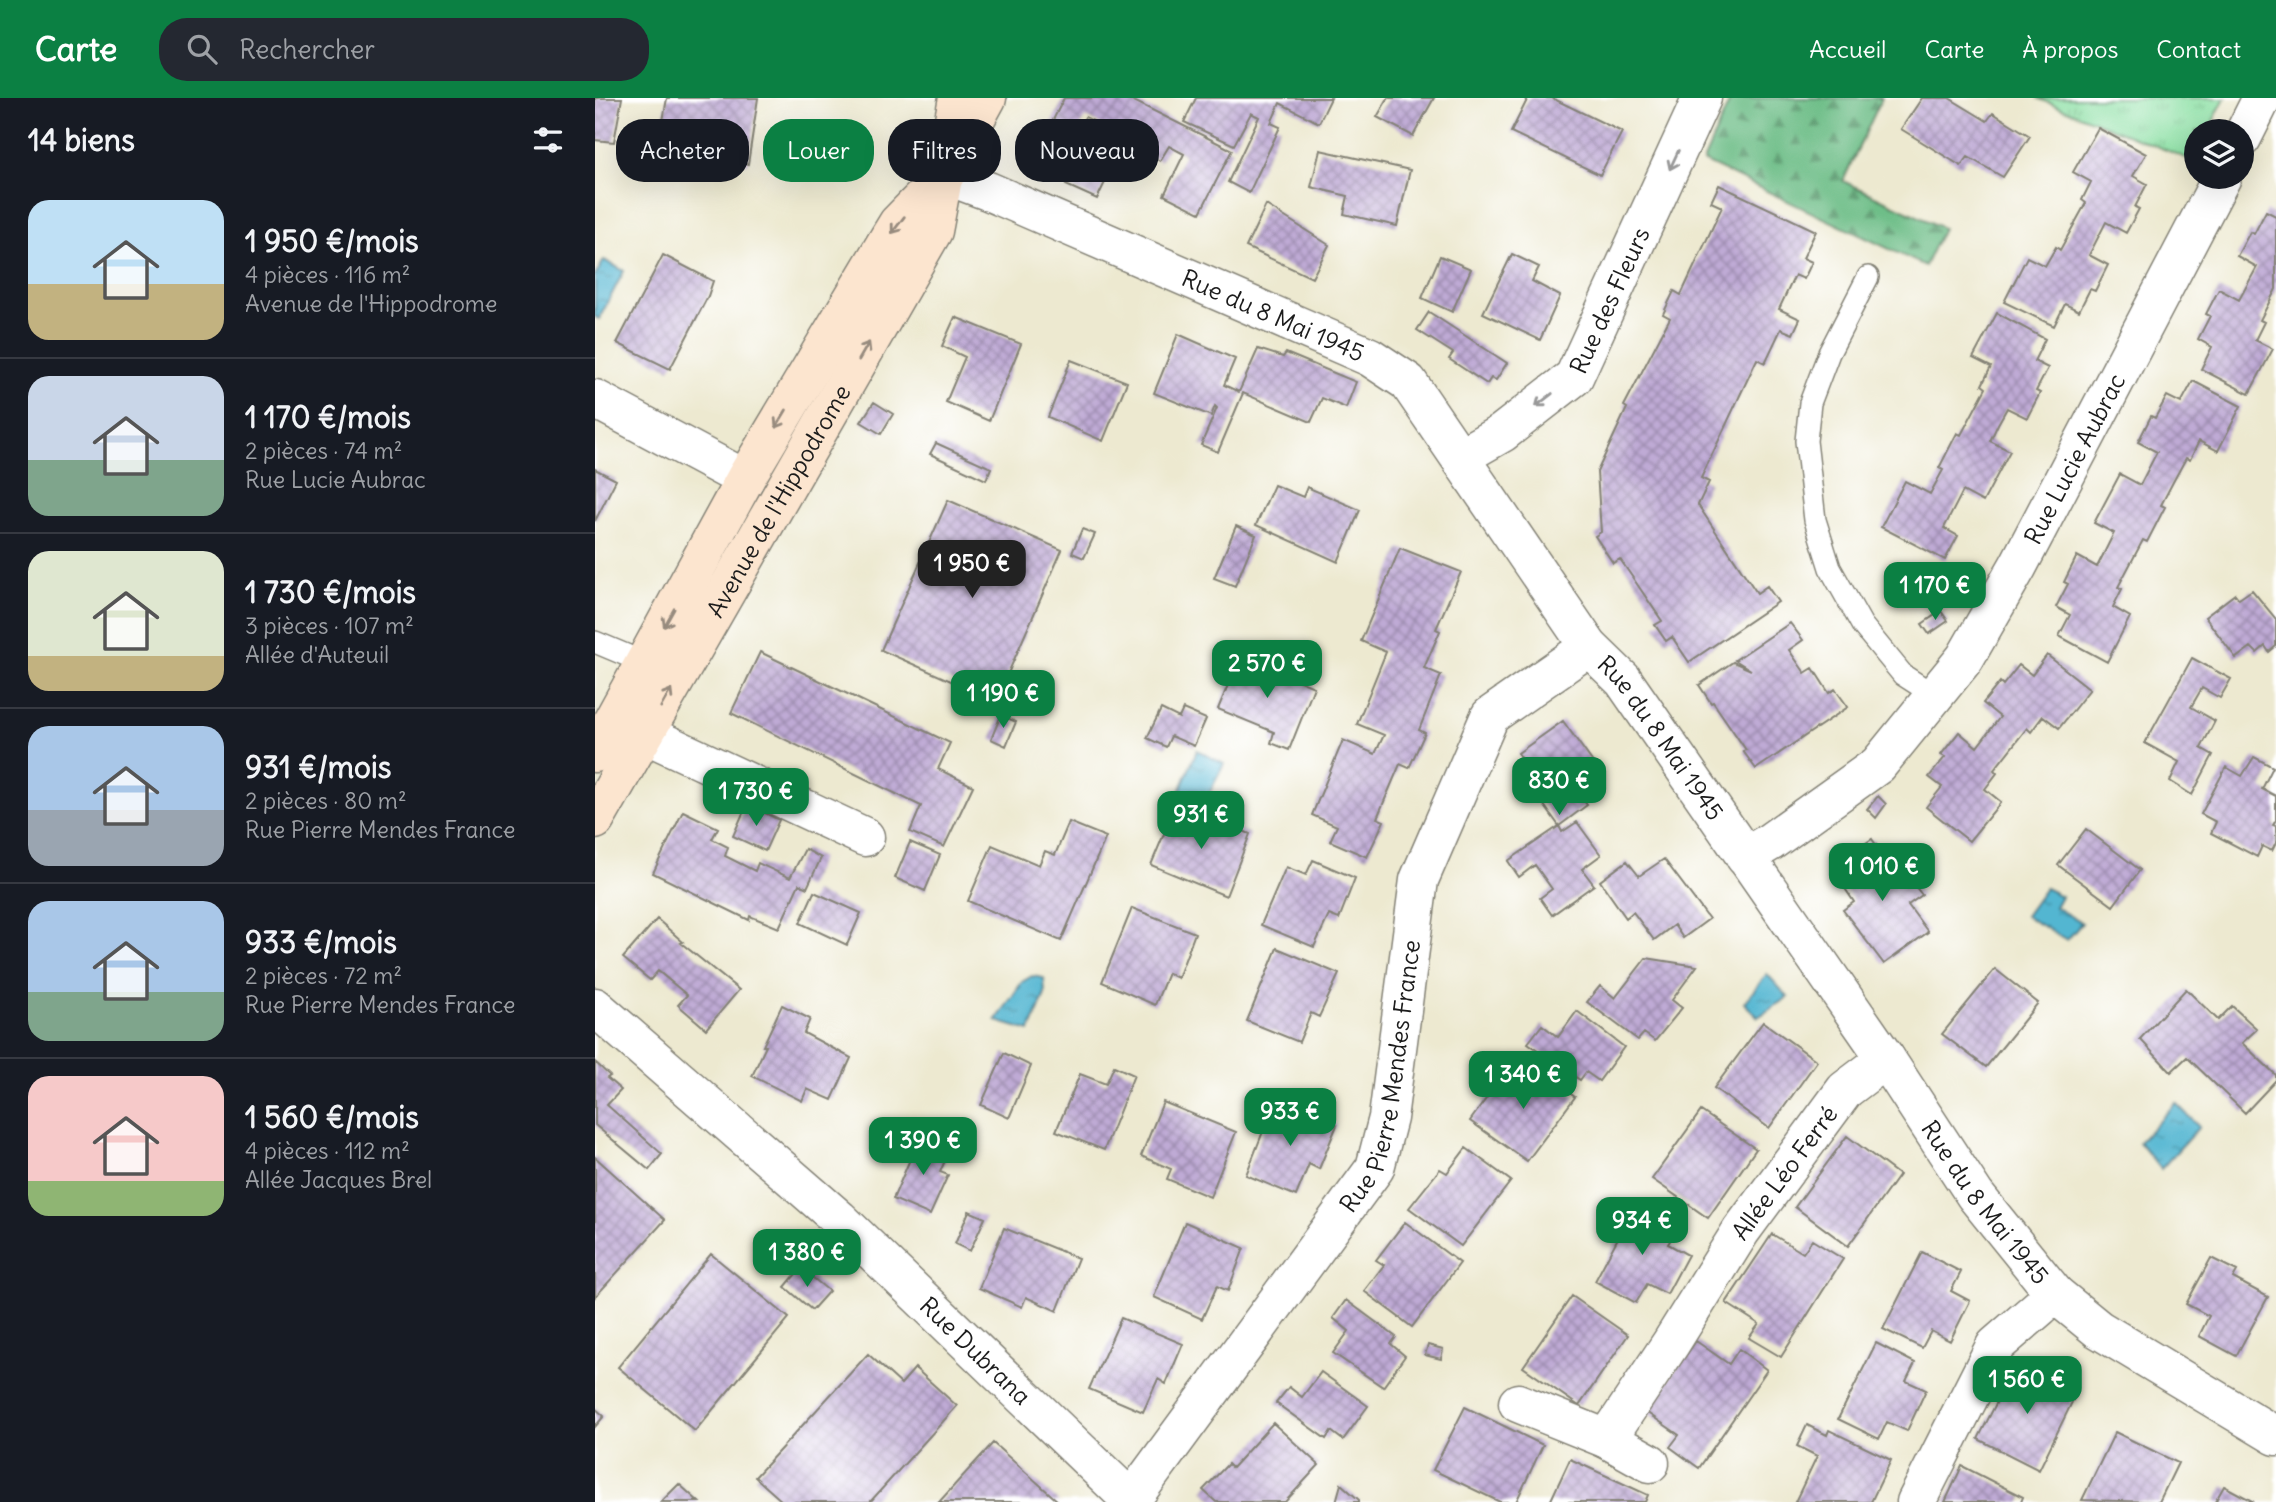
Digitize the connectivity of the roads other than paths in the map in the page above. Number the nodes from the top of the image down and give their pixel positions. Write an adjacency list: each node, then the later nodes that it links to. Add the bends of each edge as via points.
1 (958, 98): 5 (street, Avenue de l'Hippodrome)
2 (987, 98): 6 (street)
3 (1702, 98): 14 (street, Rue des Fleurs, one-way to 14, via 1574,377 1502,433)
4 (2262, 98): 7 (street)
5 (954, 119)
6 (976, 119)
7 (2252, 119)
8 (938, 182): 15 (street, Avenue de l'Hippodrome, one-way to 15, via 898,223)
9 (944, 182): 20 (street, Avenue de l'Hippodrome, one-way to 9, via 933,231)
10 (964, 182): 14 (street, Rue du 8 Mai 1945, via 1370,357 1408,383)
11 (2216, 189): 19 (street, Rue Lucie Aubrac, via 2018,566 1965,658)
12 (1868, 277): 19 (lane, via 1829,353 1810,403 1806,441 1815,520 1830,568 1862,625 1903,676)
13 (595, 399): 15 (street)
14 (1460, 457): 17 (street, Rue du 8 Mai 1945)
15 (745, 479): 18 (street, Avenue de l'Hippodrome, one-way to 18)
16 (595, 642): 18 (lane)
17 (1589, 647): 24 (street, Rue du 8 Mai 1945, via 1623,680); 32 (street, Rue Pierre Mendes France, via 1490,716 1419,880 1388,1118 1375,1167)
18 (645, 663): 21 (street, Avenue de l'Hippodrome)
19 (1934, 695): 24 (street, Rue Lucie Aubrac, via 1878,765)
20 (645, 734): 22 (street, Avenue de l'Hippodrome); 23 (street)
21 (595, 753)
22 (595, 820)
23 (865, 837)
24 (1745, 857): 26 (street, Rue du 8 Mai 1945)
25 (595, 1007): 32 (street, Rue Dubrana, via 839,1219)
26 (1886, 1059): 27 (street, Rue du 8 Mai 1945, via 1975,1195); 30 (street, Allée Léo Ferré, via 1845,1090 1741,1231)
27 (2055, 1294): 29 (street, Rue du 8 Mai 1945, via 2098,1329); 33 (street, via 1996,1346)
28 (1518, 1403): 30 (street)
29 (2276, 1436)
30 (1607, 1439): 31 (street)
31 (1650, 1463)
32 (1132, 1501)
33 (1916, 1502)

